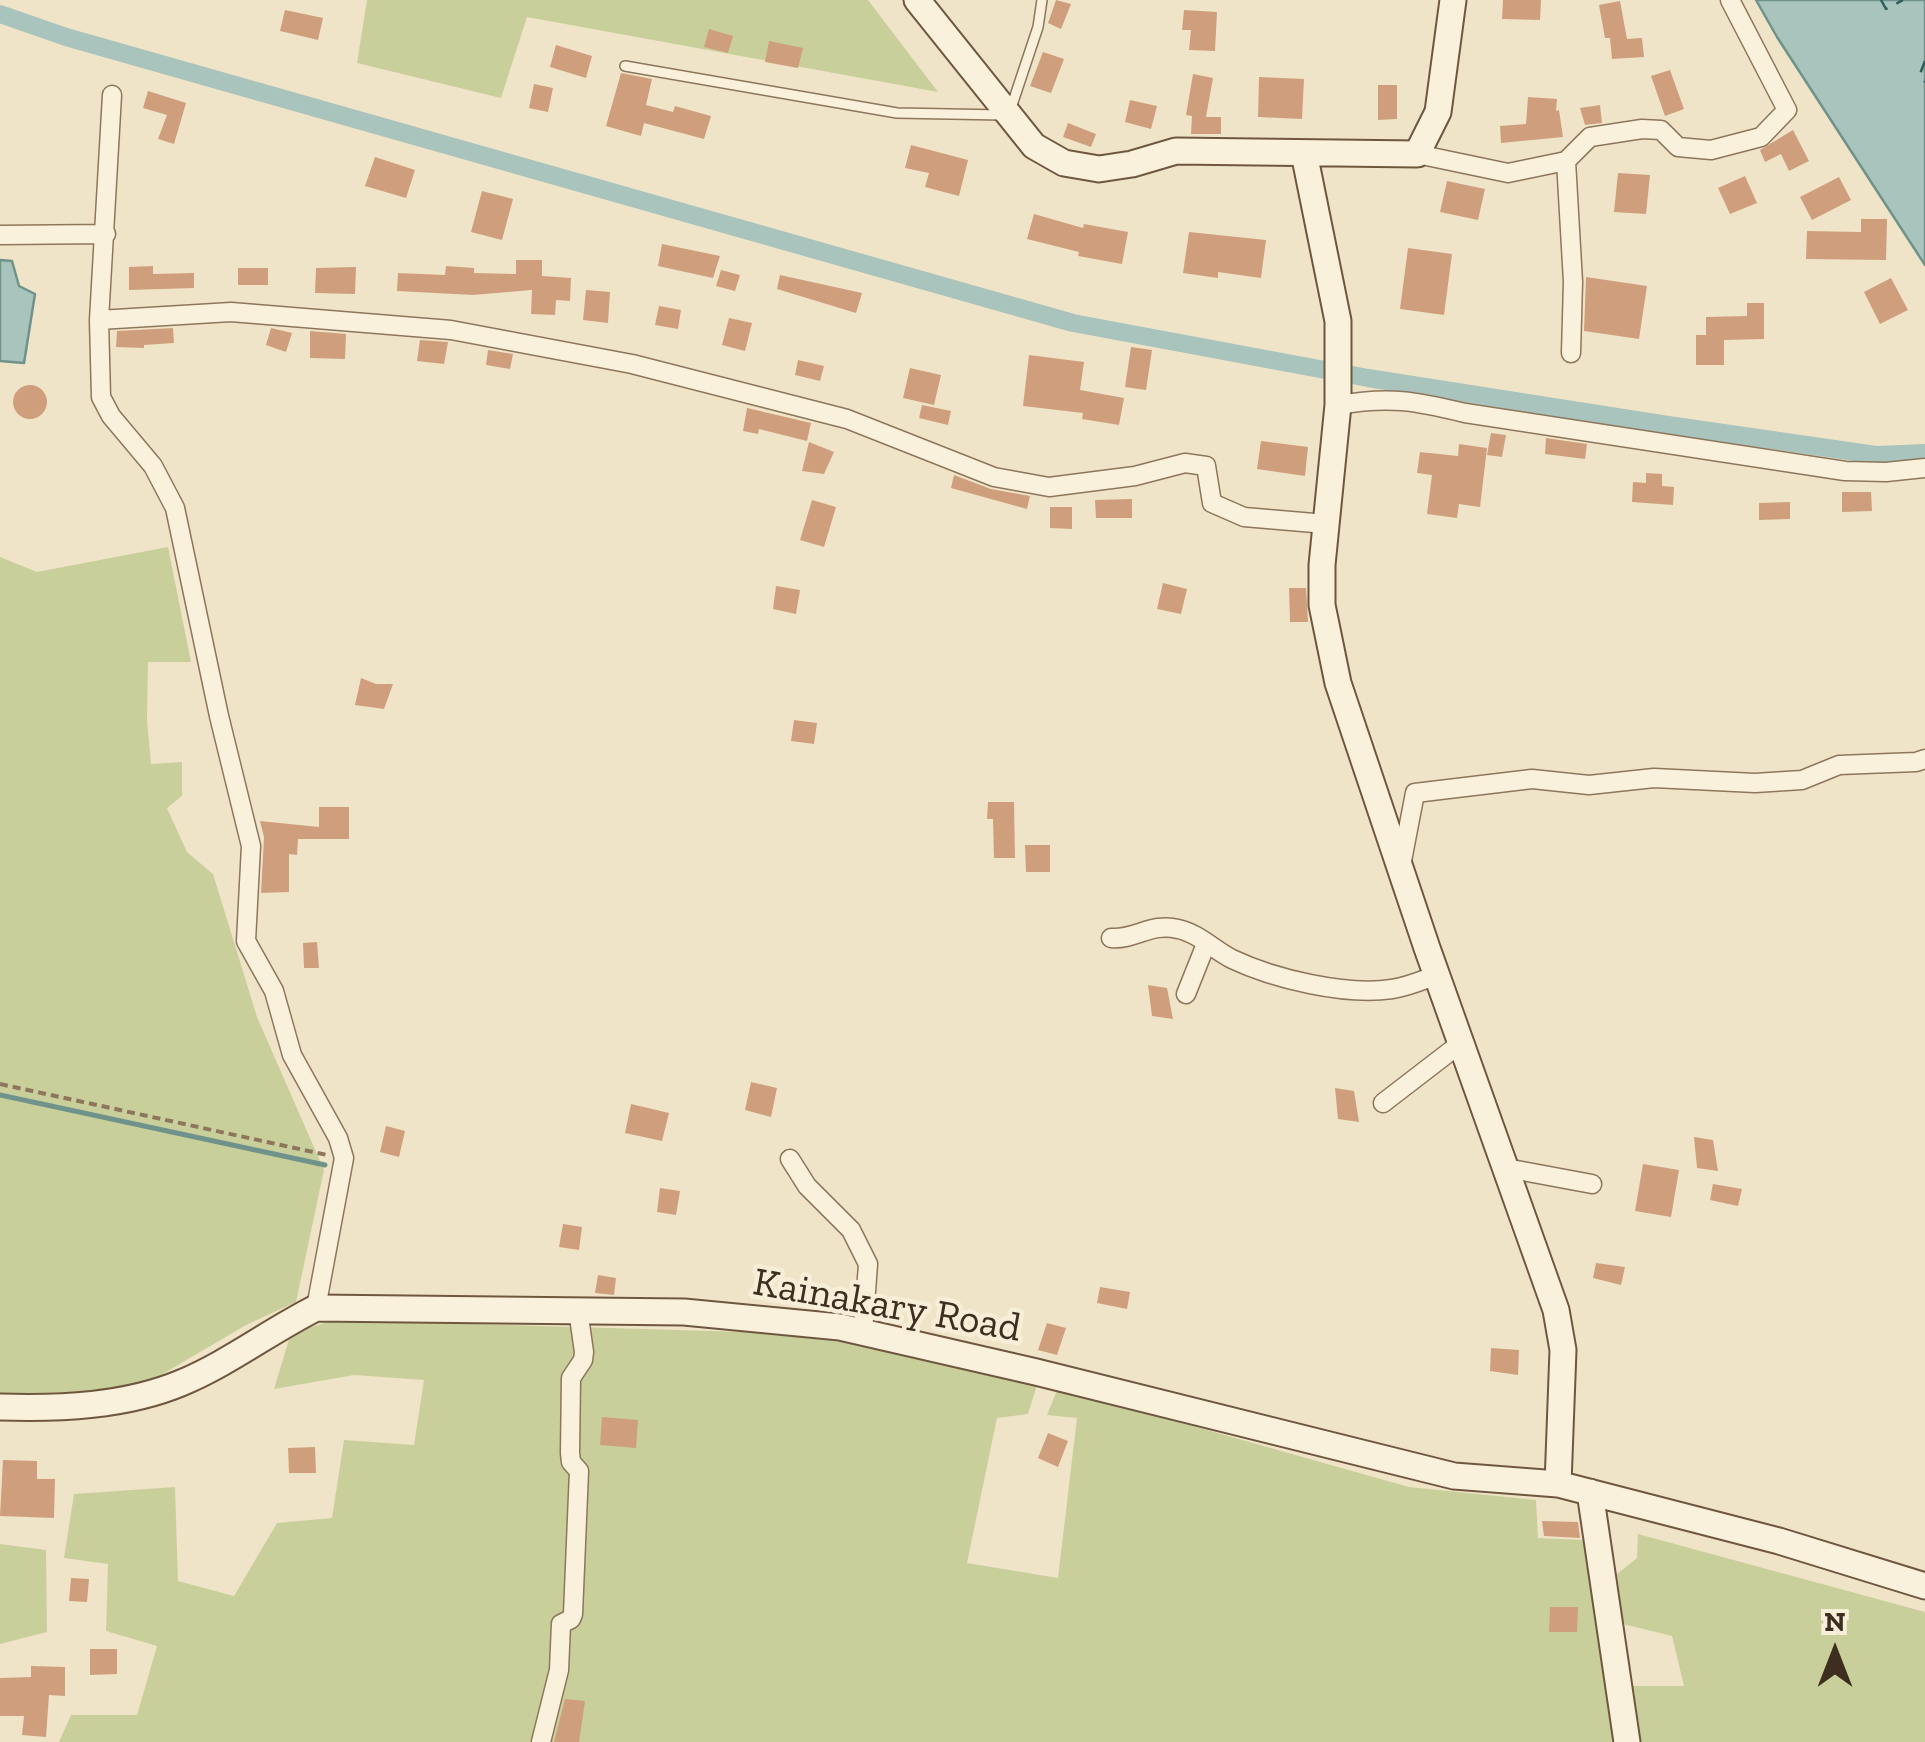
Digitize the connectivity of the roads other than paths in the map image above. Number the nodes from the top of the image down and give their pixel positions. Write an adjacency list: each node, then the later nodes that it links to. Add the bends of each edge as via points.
1 (918, 0): 7 (main road)
2 (1042, 0): 7 (lane)
3 (1453, 0): 9 (main road, via 1438,112)
4 (1730, 0): 10 (street, via 1787,110 1762,138 1711,150 1678,147 1661,130 1642,129 1590,137)
5 (626, 66): 7 (lane, via 897,112)
6 (112, 95): 12 (street)
7 (1009, 116): 8 (main road, via 1034,146 1064,163 1099,169 1176,150)
8 (1304, 153): 9 (main road); 15 (main road, via 1338,321)
9 (1417, 154): 10 (street, via 1508,173)
10 (1566, 160): 14 (street)
11 (0, 234): 12 (street)
12 (106, 234): 13 (street)
13 (99, 320): 17 (street, via 231,312 451,330 632,364 846,419 994,477 1049,487 1184,463 1206,466 1212,504 1244,517); 29 (street, via 101,397 153,466 182,535 251,846 246,942 274,991 292,1055 344,1158)
14 (1571, 353)
15 (1338, 398): 16 (street, via 1407,400 1845,471); 17 (main road)
16 (1925, 468)
17 (1326, 524): 19 (main road, via 1322,605 1335,668)
18 (1925, 759): 19 (street, via 1839,765 1802,780 1654,778 1589,785 1532,779 1415,793)
19 (1400, 868): 22 (main road)
20 (1111, 938): 21 (street, via 1165,926)
21 (1206, 944): 22 (street, via 1238,962 1334,987 1396,989); 23 (street)
22 (1437, 975): 24 (main road)
23 (1186, 994)
24 (1462, 1043): 25 (street); 27 (main road)
25 (1383, 1104)
26 (790, 1158): 31 (street, via 850,1230 868,1264)
27 (1506, 1168): 28 (street); 33 (main road, via 1556,1310 1563,1350)
28 (1592, 1184)
29 (316, 1308): 30 (main road, Kainakary Road); 32 (main road, Kainakary Road, via 179,1384 125,1400)
30 (578, 1310): 31 (main road, Kainakary Road, via 763,1318); 36 (street, via 583,1360 570,1389 570,1453 579,1471 573,1614 562,1624)
31 (863, 1332): 33 (main road, Kainakary Road, via 1454,1476)
32 (0, 1407)
33 (1558, 1484): 34 (main road, Kainakary Road)
34 (1590, 1492): 35 (main road, Kainakary Road); 37 (main road)
35 (1925, 1586)
36 (541, 1742)
37 (1627, 1742)

